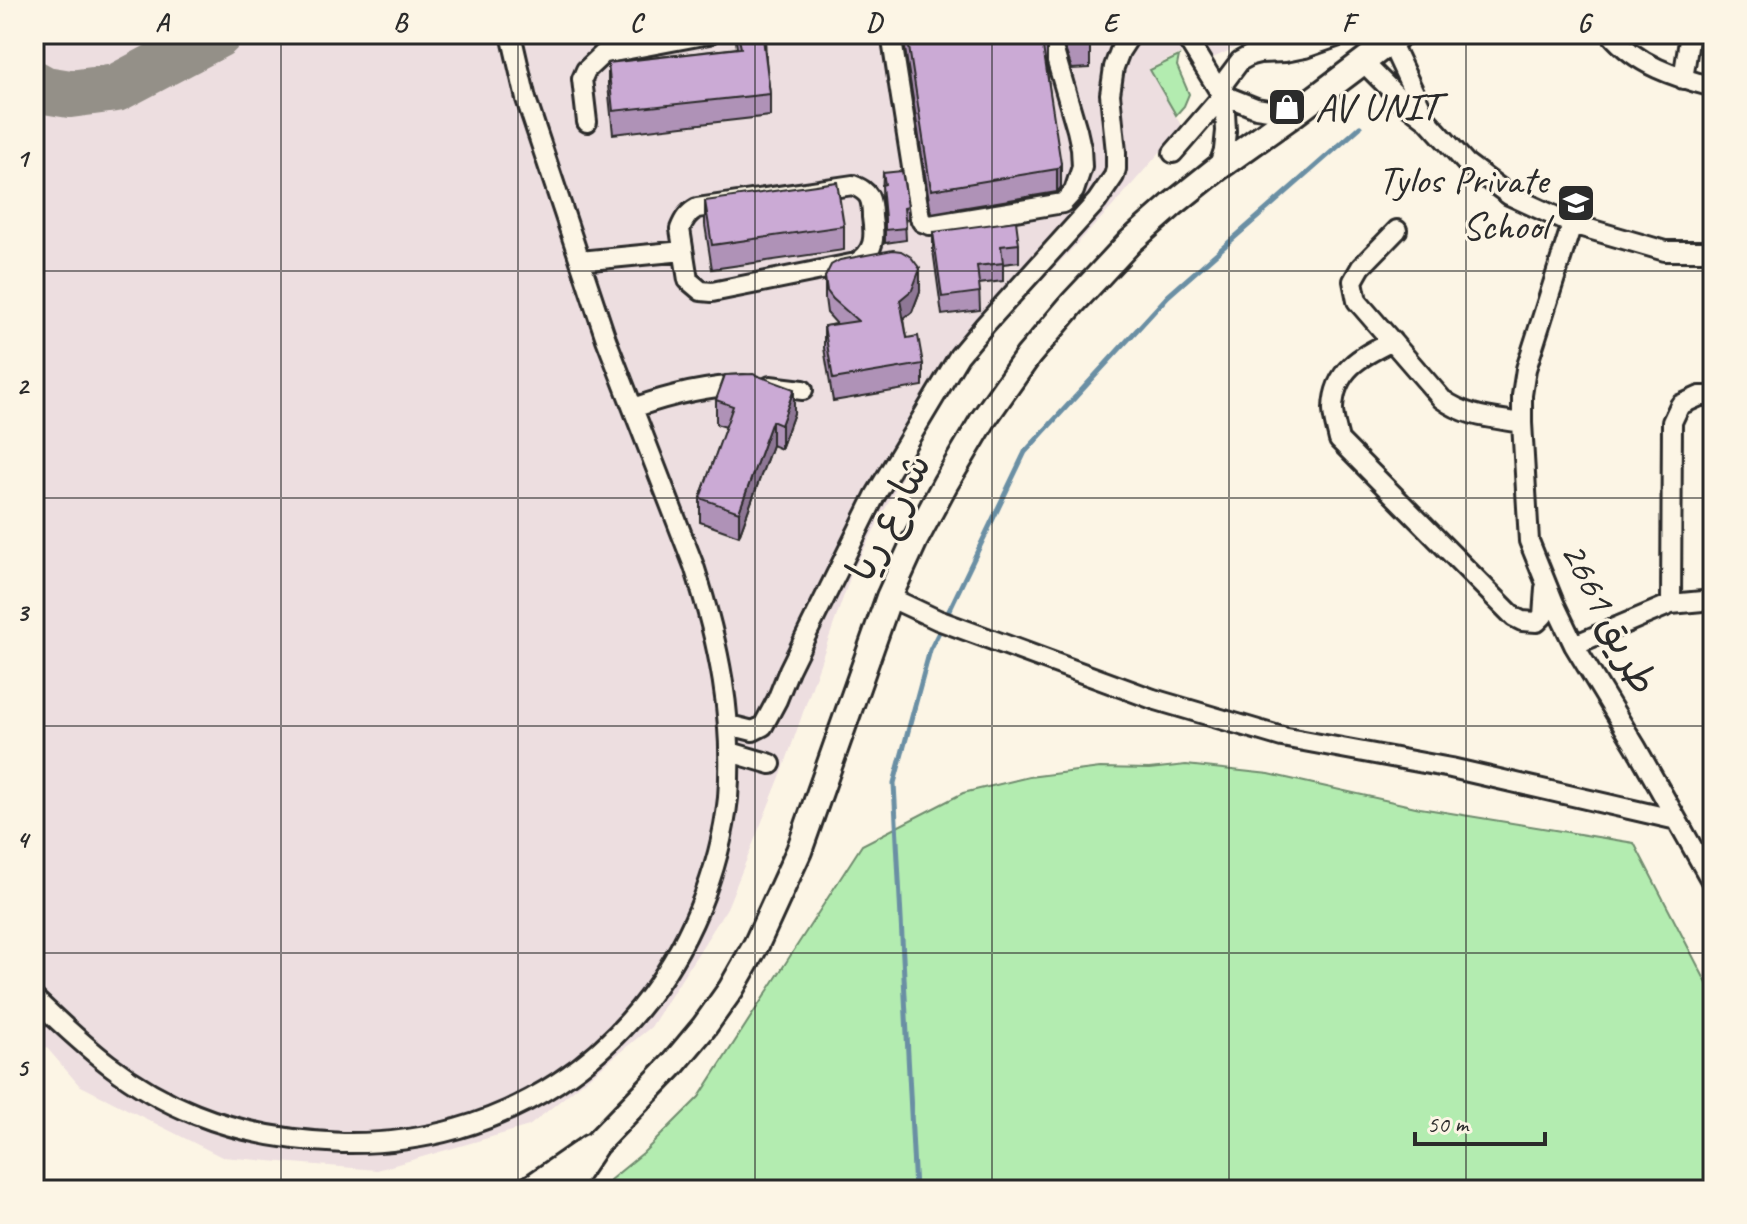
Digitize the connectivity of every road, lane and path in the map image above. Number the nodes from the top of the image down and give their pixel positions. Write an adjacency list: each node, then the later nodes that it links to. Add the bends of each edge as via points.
1 (511, 34): 25 (street, via 526,99)
2 (709, 34): 18 (street, via 603,54 582,79)
3 (891, 34): 4 (street, via 920,218 930,225 1063,203 1070,197 1082,167 1081,148)
4 (1049, 34)
5 (1131, 34): 36 (street, via 1114,67 1110,94 1114,176 959,356 875,496 763,726 753,731)
6 (1184, 34): 15 (street)
7 (1345, 34): 11 (street, via 1275,53)
8 (1611, 34): 13 (street, via 1651,67)
9 (1690, 34): 13 (street)
10 (1395, 37): 12 (main road, شارع ريا); 17 (street)
11 (1258, 43): 15 (street, via 1225,81)
12 (1363, 62): 16 (main road, شارع ريا); 17 (street)
13 (1683, 79): 14 (street)
14 (1713, 87)
15 (1221, 94): 16 (street, via 1256,108); 19 (street); 20 (street, via 1226,131)
16 (1294, 114): 20 (main road, شارع ريا)
17 (1427, 120): 21 (street, via 1466,163 1509,195)
18 (587, 122)
19 (1173, 153)
20 (1218, 168): 32 (main road, شارع ريا, via 1131,241 1028,356 945,484)
21 (1572, 224): 24 (street, via 1665,251); 30 (street, طريق 2661, via 1526,369)
22 (1397, 230): 26 (street, via 1353,281 1357,301)
23 (683, 251): 23 (street, via 688,280 706,292 856,263 874,240 871,201 853,185 697,208 680,229); 25 (street)
24 (1713, 251)
25 (580, 261): 29 (street)
26 (1392, 341): 30 (street, via 1456,409); 31 (street, via 1350,365 1343,375 1333,409 1339,440 1514,617 1537,622 1543,616)
27 (803, 390): 29 (street, via 715,387)
28 (1713, 396): 34 (street, via 1680,405 1672,422)
29 (633, 408): 36 (street, via 706,604)
30 (1522, 423): 31 (street, طريق 2661, via 1529,541)
31 (1545, 584): 35 (street, طريق 2661)
32 (889, 597): 39 (street, via 1153,699 1282,737 1451,768); 42 (main road, شارع ريا, via 799,851 756,945 704,1027)
33 (1713, 600): 34 (street)
34 (1671, 604): 35 (street)
35 (1574, 645): 39 (street, طريق 2661)
36 (729, 725): 37 (street)
37 (730, 752): 38 (street); 41 (street, via 720,846 707,890 660,983 631,1021 578,1069 490,1119 380,1142 327,1142 248,1131 195,1114 117,1073)
38 (771, 764)
39 (1677, 820): 40 (street, طريق 2661)
40 (1713, 884)
41 (34, 998)
42 (596, 1144): 43 (main road); 44 (main road)
43 (528, 1190)
44 (565, 1190)

